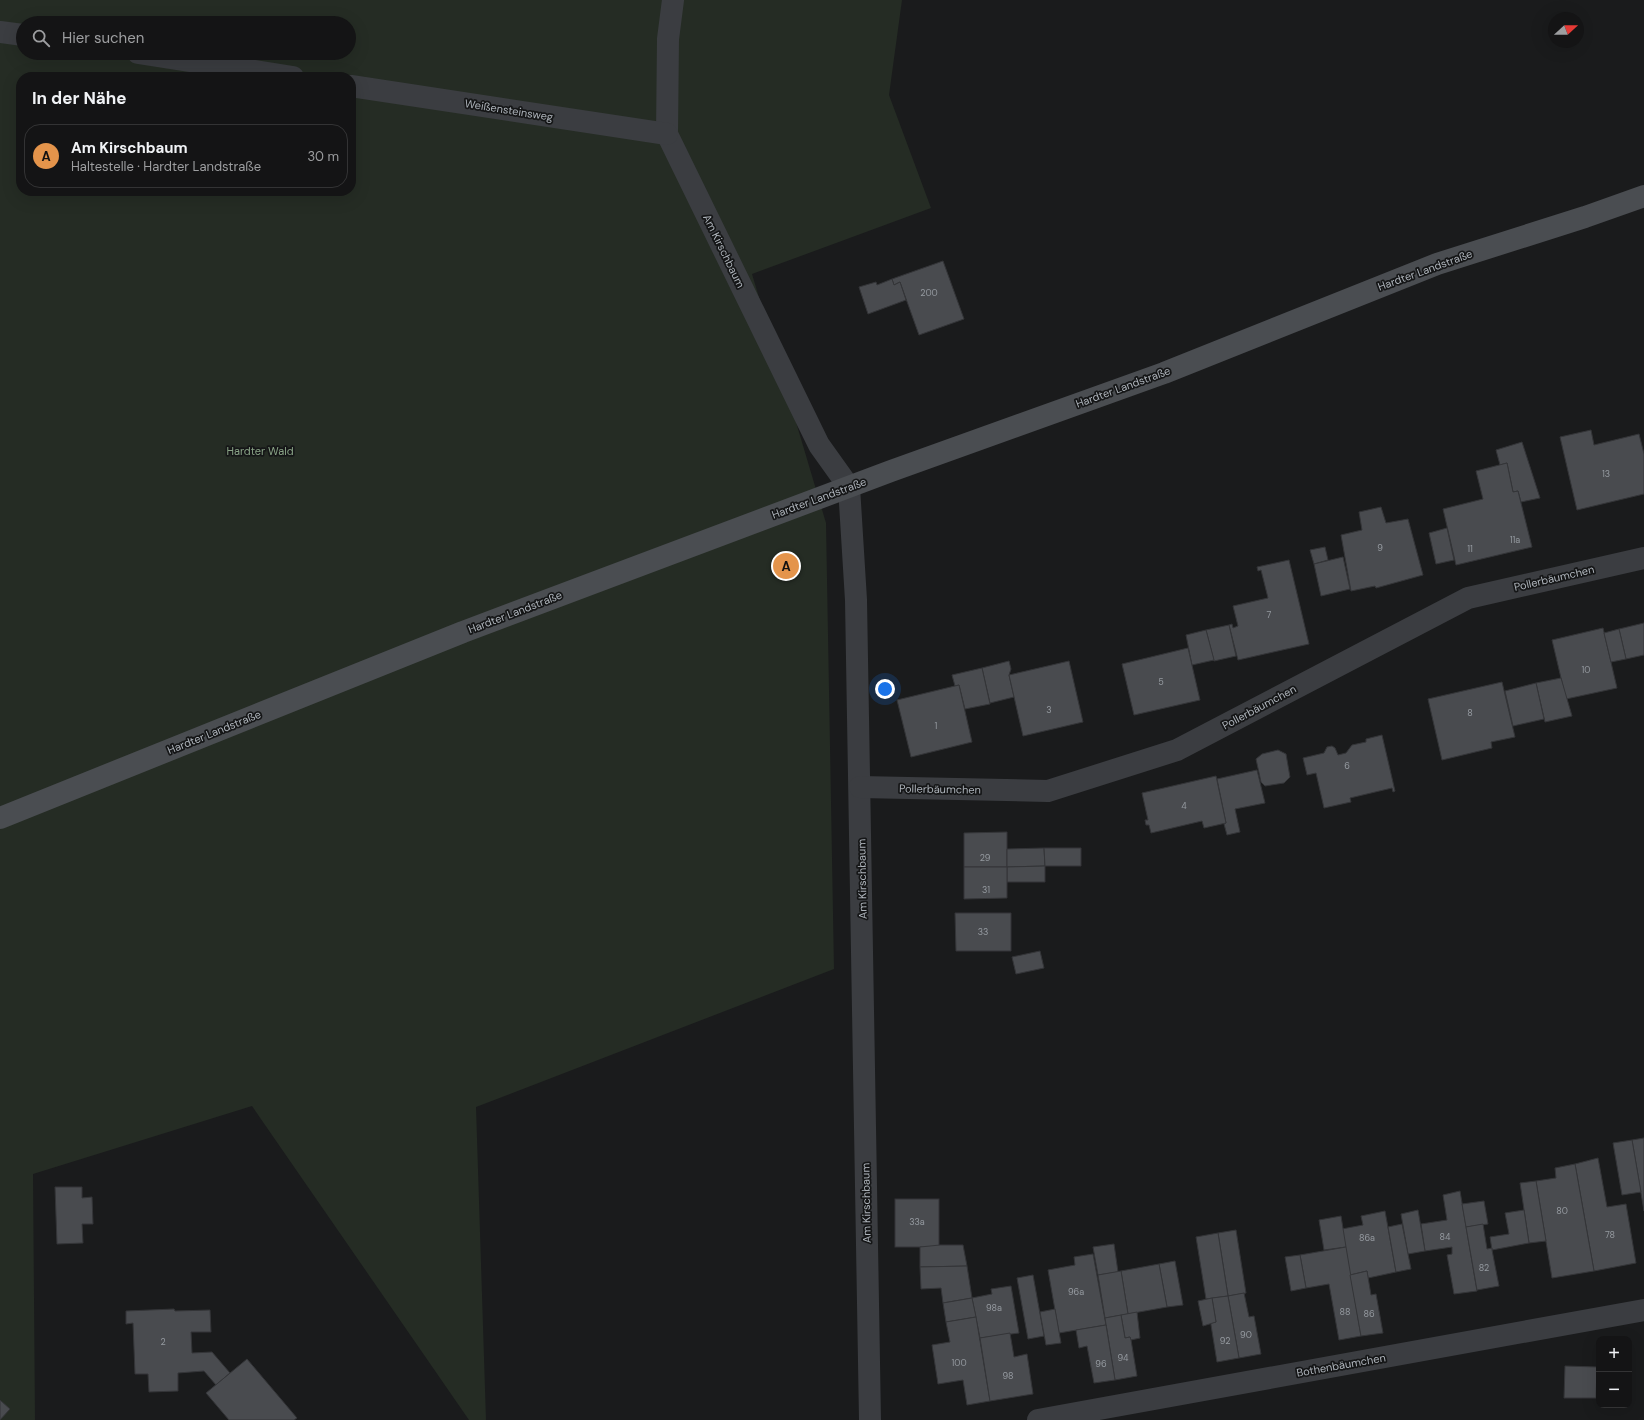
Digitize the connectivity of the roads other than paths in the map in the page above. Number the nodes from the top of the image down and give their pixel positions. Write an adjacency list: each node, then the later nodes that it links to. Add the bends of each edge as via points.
1 (673, 0): 7 (street, Am Kirschbaum, via 668,40)
2 (0, 32): 3 (street)
3 (16, 34)
4 (183, 60): 5 (street)
5 (261, 72)
6 (356, 87): 7 (street, Weißensteinsweg)
7 (667, 134): 9 (street, Am Kirschbaum, via 819,445)
8 (1644, 196): 9 (main road, Hardter Landstraße, via 1437,264 1164,373)
9 (849, 487): 11 (street, Am Kirschbaum, via 856,600); 12 (main road, Hardter Landstraße, via 463,632)
10 (1644, 558): 11 (street, Pollerbäumchen, via 1468,598 1177,750 1048,791)
11 (860, 787): 14 (street, Am Kirschbaum)
12 (0, 818)
13 (1644, 1310): 15 (street, Bothenbäumchen)
14 (870, 1420)
15 (1038, 1420)

